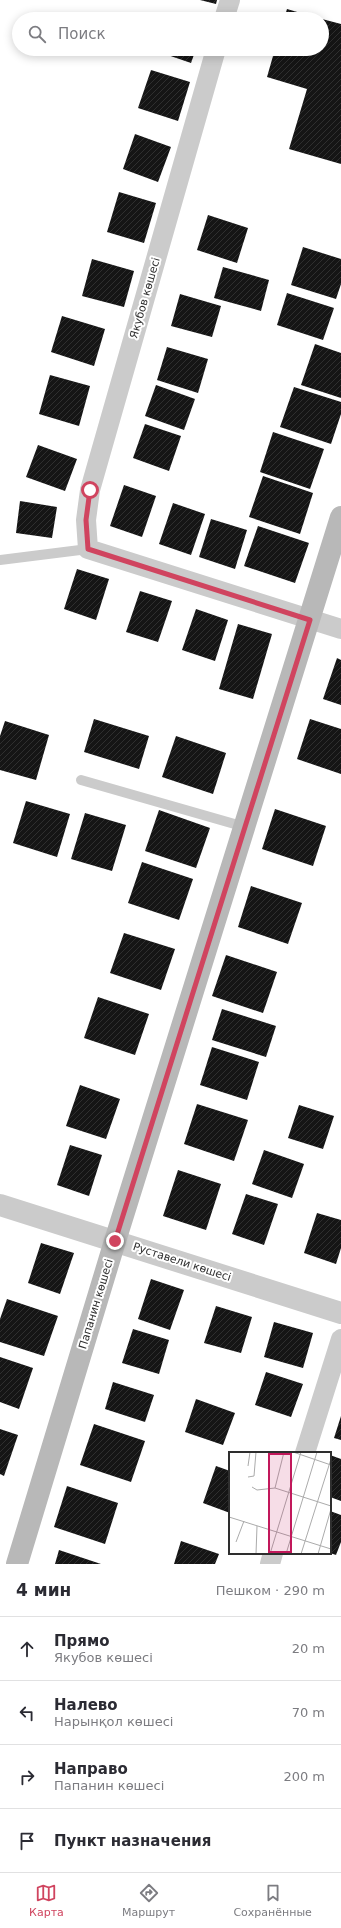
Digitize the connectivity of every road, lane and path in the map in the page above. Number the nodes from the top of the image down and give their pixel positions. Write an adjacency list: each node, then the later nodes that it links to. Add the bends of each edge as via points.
1 (230, 0): 2 (street)
2 (226, 12)
3 (214, 56): 5 (street, Якубов көшесі, via 90,490 86,520)
4 (341, 517): 7 (main road, Папанин көшесі)
5 (88, 549): 6 (lane); 7 (street)
6 (0, 560)
7 (310, 620): 8 (street); 10 (main road, Папанин көшесі)
8 (341, 629)
9 (81, 780): 10 (lane)
10 (245, 827): 12 (main road, Папанин көшесі)
11 (0, 1206): 12 (street, Руставели көшесі)
12 (115, 1241): 13 (street, Руставели көшесі); 17 (main road, Папанин көшесі)
13 (341, 1312)
14 (341, 1339): 15 (street)
15 (305, 1452)
16 (273, 1554): 18 (street)
17 (17, 1564)
18 (270, 1564)

